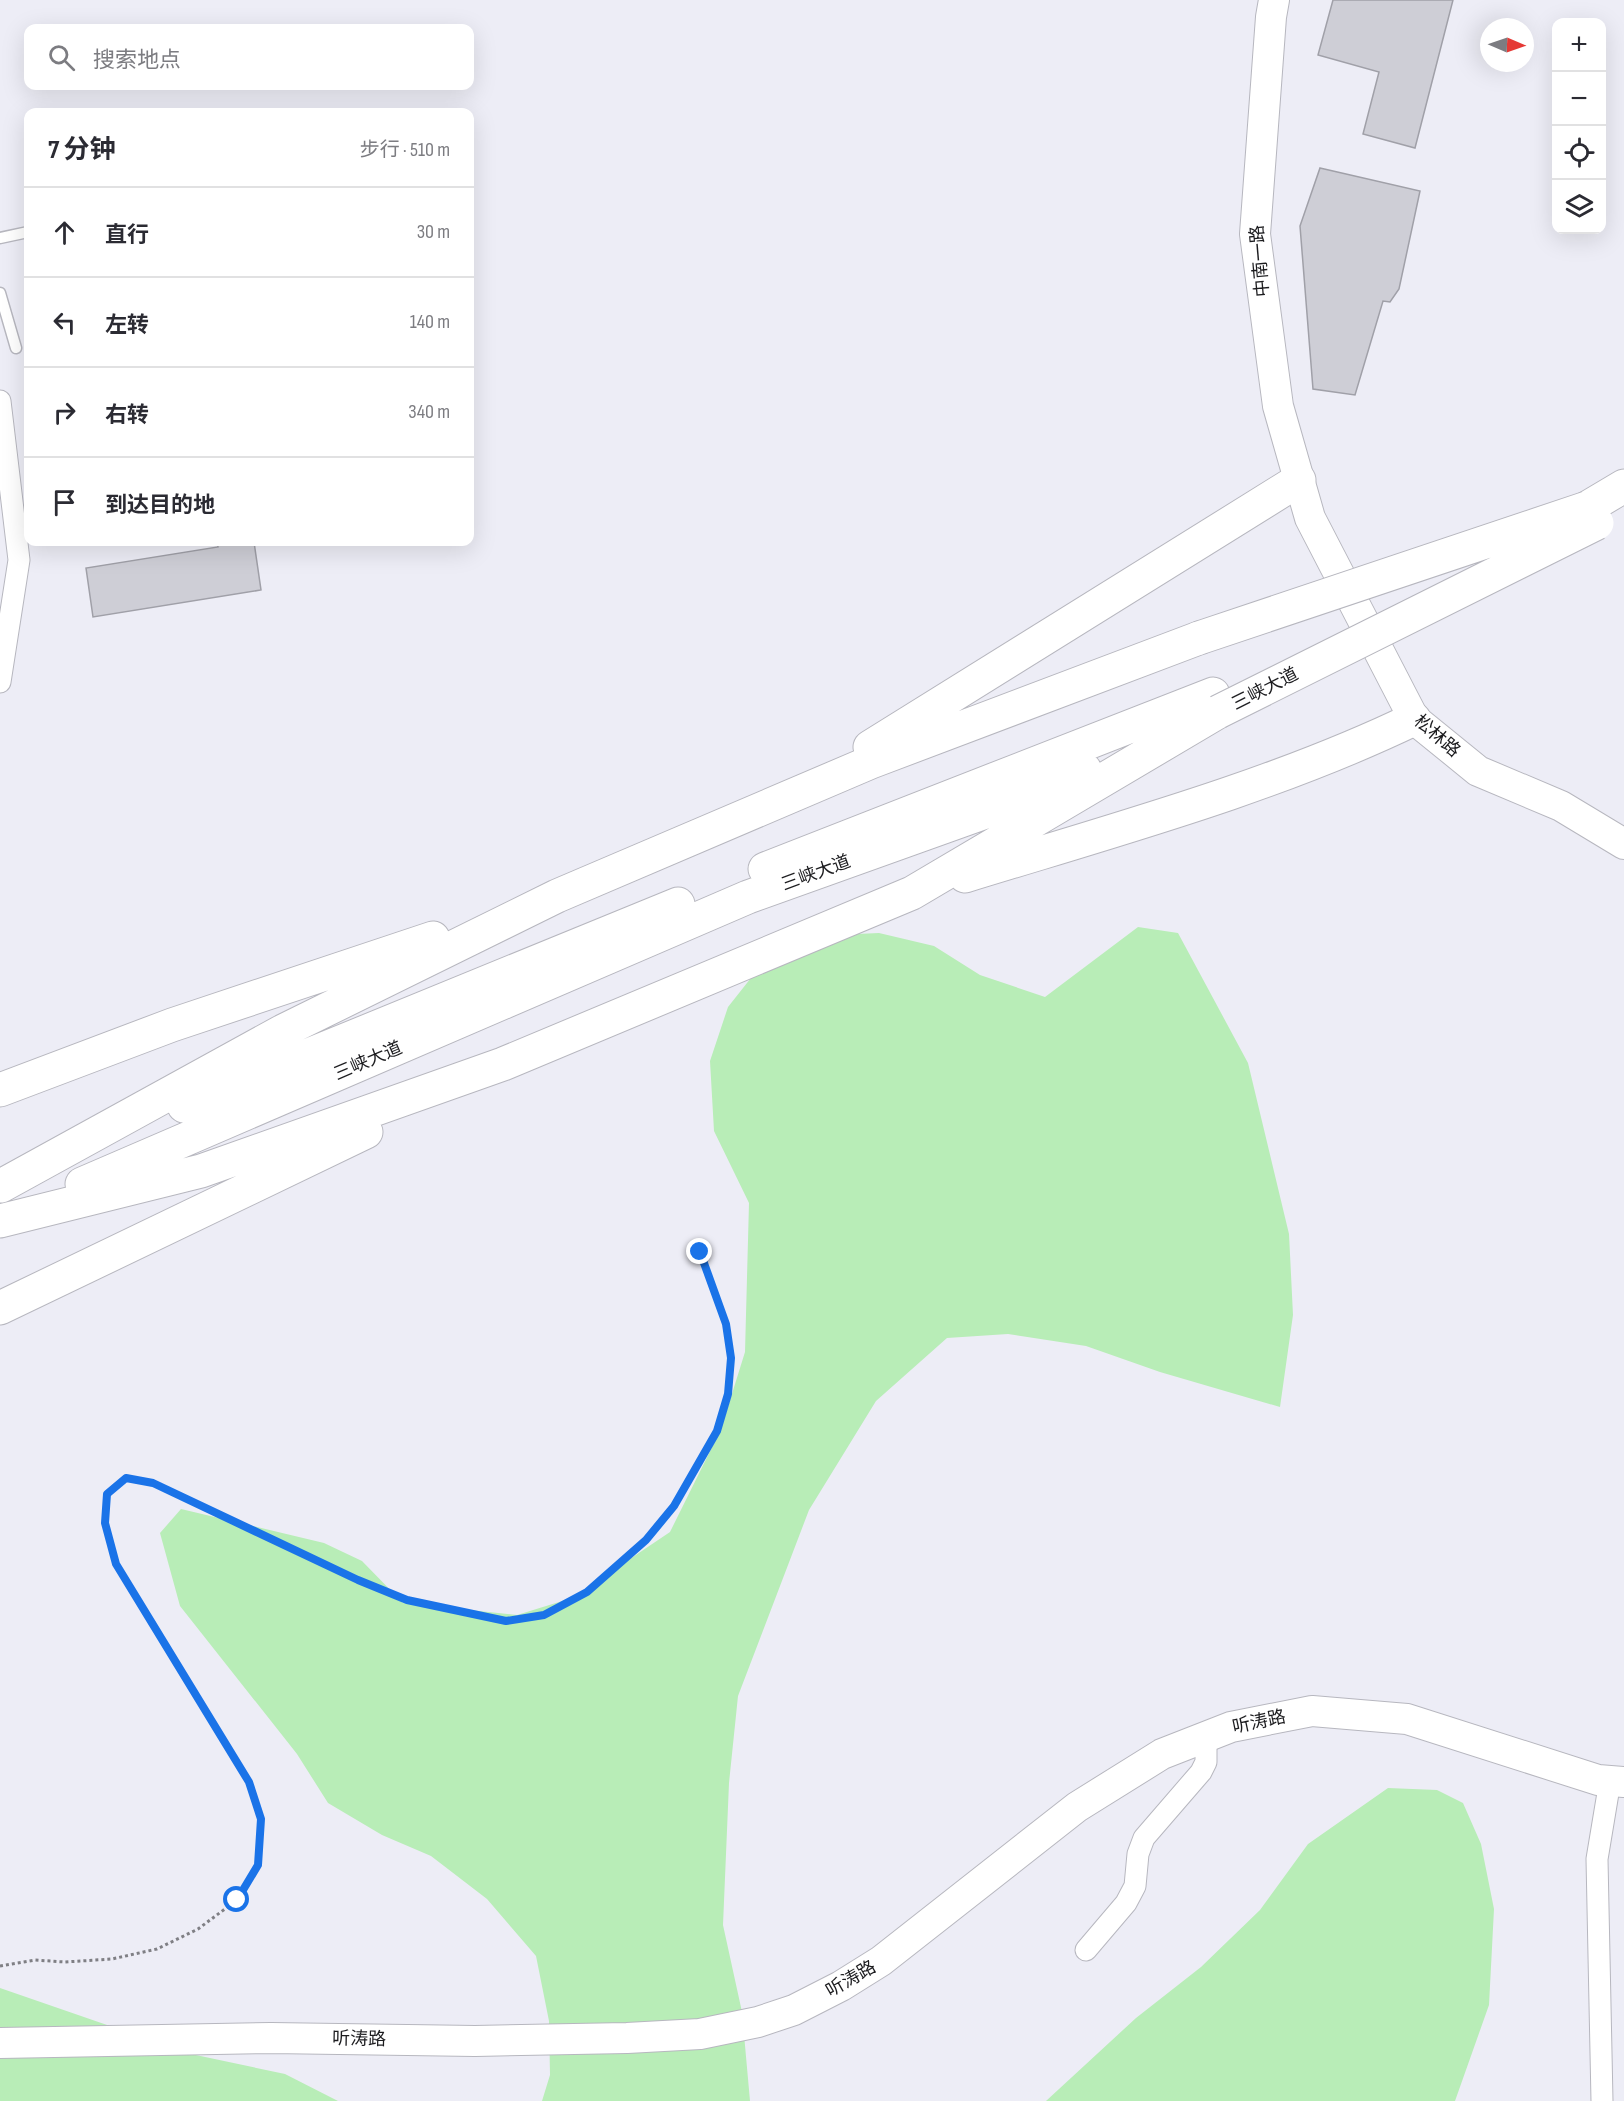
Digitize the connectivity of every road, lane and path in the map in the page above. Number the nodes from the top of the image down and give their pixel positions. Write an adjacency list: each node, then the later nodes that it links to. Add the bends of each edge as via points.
1 (1274, 0): 7 (street, 中南一路, via 1255,234 1278,406)
2 (24, 233): 3 (lane)
3 (0, 238)
4 (0, 293): 5 (lane)
5 (16, 348)
6 (0, 401): 11 (street, via 19,560)
7 (1299, 480): 10 (street, 中南一路); 14 (highway)
8 (1624, 486): 9 (highway, 三峡大道)
9 (1602, 513): 12 (highway, 三峡大道, bridge); 14 (highway, bridge, via 1199,638 871,762)
10 (1310, 518): 13 (street, 松林路)
11 (0, 682)
12 (1216, 703): 16 (highway); 20 (highway, 三峡大道, via 896,816 489,980); 21 (highway, 三峡大道, via 1005,805 748,897)
13 (1414, 719): 15 (street, 松林路, via 1478,771 1561,806); 16 (highway, via 1365,743 1172,812)
14 (775, 803): 17 (highway)
15 (1624, 844)
16 (912, 893): 18 (highway)
17 (557, 896): 19 (highway, via 172,1025); 20 (highway, via 283,1030)
18 (503, 1064): 21 (highway, via 201,1171); 23 (highway)
19 (0, 1090)
20 (1, 1186)
21 (0, 1220)
22 (700, 1252): 27 (path, via 726,1324 731,1358 728,1394 717,1431 674,1506 646,1540 587,1592 544,1615 506,1621 407,1600 153,1483 126,1478 107,1494 105,1523 116,1564 249,1782 261,1819 258,1865 237,1900 198,1929 157,1948 112,1959 35,1960)
23 (0, 1308)
24 (1206, 1737): 25 (street, 听涛路, via 1231,1727 1312,1711 1407,1719); 26 (street, via 1206,1762 1201,1772 1144,1838 1135,1886 1126,1903); 28 (street, 听涛路, via 1162,1754 1077,1807 881,1961 794,2010 758,2022 700,2034 627,2038)
25 (1617, 1782): 29 (street, via 1597,1859)
26 (1086, 1950)
27 (0, 1966)
28 (0, 2043)
29 (1602, 2101)

